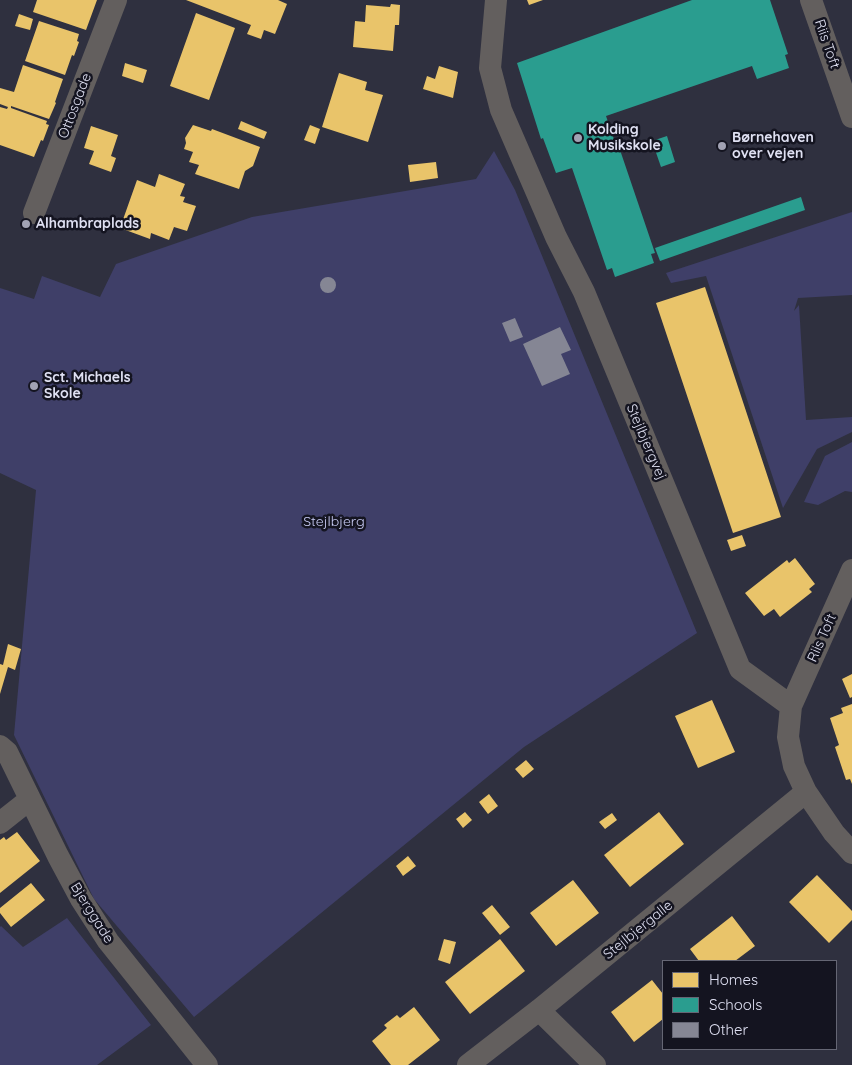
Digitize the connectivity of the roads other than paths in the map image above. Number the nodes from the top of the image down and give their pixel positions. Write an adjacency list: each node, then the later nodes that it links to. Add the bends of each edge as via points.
1 (116, 0): 5 (street, Ottosgade)
2 (496, 0): 7 (street, Stejlbjergvej, via 490,68 501,110 556,237 584,292 740,668)
3 (811, 0): 4 (street, Riis Toft)
4 (852, 117)
5 (34, 213)
6 (852, 570): 7 (street, Riis Toft)
7 (791, 706): 9 (street, via 788,737 794,766)
8 (0, 746): 10 (street, Bjerggade, via 7,752)
9 (806, 792): 12 (street); 13 (street, Stejlbjergalle)
10 (29, 800): 11 (street); 14 (street, Bjerggade, via 81,898 108,941)
11 (0, 823)
12 (852, 853)
13 (539, 1010): 15 (street, Stejlbjergalle); 16 (street)
14 (207, 1065)
15 (468, 1065)
16 (596, 1065)

